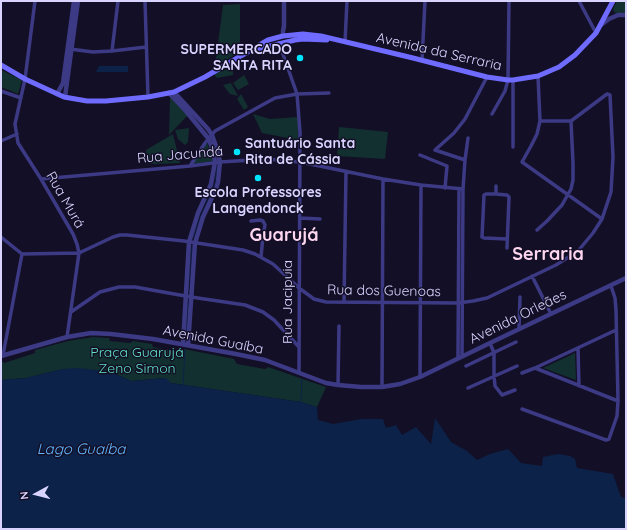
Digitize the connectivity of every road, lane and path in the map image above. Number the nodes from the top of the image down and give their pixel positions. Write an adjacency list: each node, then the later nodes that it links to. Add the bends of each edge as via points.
1 (35, 1): 32 (street, Rua Murá)
2 (74, 1): 15 (street)
3 (78, 1): 15 (street)
4 (118, 1): 26 (street)
5 (144, 1): 24 (street)
6 (284, 1): 18 (street)
7 (347, 1): 21 (street)
8 (425, 1): 28 (street)
9 (509, 1): 33 (street)
10 (579, 1): 17 (street)
11 (613, 1): 12 (main road, Avenida da Serraria)
12 (609, 9): 13 (street); 16 (main road, Avenida da Serraria)
13 (618, 15): 14 (street); 16 (street)
14 (626, 15)
15 (73, 18): 25 (street)
16 (601, 25): 17 (main road, Avenida da Serraria)
17 (596, 33): 30 (main road, Avenida da Serraria, via 576,56)
18 (285, 36): 19 (main road, Avenida da Serraria); 20 (street); 21 (main road, Avenida da Serraria, via 306,34)
19 (268, 40): 23 (main road); 27 (main road, Avenida da Serraria)
20 (286, 42): 21 (main road, Avenida da Serraria, via 303,39); 22 (main road, Avenida da Serraria)
21 (345, 42): 28 (main road, Avenida da Serraria)
22 (280, 43): 23 (main road, Avenida da Serraria); 38 (street, Rua Jacipuia)
23 (271, 46): 27 (main road, Avenida da Serraria)
24 (146, 47): 26 (street); 40 (street)
25 (69, 49): 26 (street); 37 (street, via 63,83); 39 (street)
26 (112, 51)
27 (251, 51): 35 (main road, Avenida da Serraria)
28 (422, 60): 31 (main road, Avenida da Serraria)
29 (1, 65): 32 (main road, Avenida da Serraria)
30 (538, 76): 33 (main road, Avenida da Serraria); 43 (street)
31 (487, 77): 33 (main road, Avenida da Serraria); 51 (street, via 465,119 435,150)
32 (25, 79): 37 (main road, Avenida da Serraria); 41 (street, Rua Murá)
33 (511, 80): 42 (street); 49 (street)
34 (1, 91): 41 (street)
35 (172, 92): 40 (main road, Avenida da Serraria); 46 (street)
36 (329, 93): 38 (street)
37 (57, 94): 39 (main road, Avenida da Serraria)
38 (297, 94): 46 (street, via 275,98); 53 (street, Rua Jacipuia)
39 (66, 97): 40 (main road, Avenida da Serraria, via 87,101)
40 (148, 97)
41 (21, 98): 45 (street, Rua Murá, via 15,124)
42 (492, 114)
43 (540, 121): 44 (street); 63 (street, via 537,134 522,162)
44 (571, 121): 63 (street, via 573,180); 66 (street, Rua dos Guenoas, via 609,94 613,157 611,192)
45 (17, 134): 48 (street); 56 (street, Rua Murá, via 18,143)
46 (210, 136): 52 (street); 54 (street)
47 (468, 138): 51 (street)
48 (1, 141)
49 (513, 147)
50 (420, 155): 60 (street, via 447,166)
51 (465, 160): 61 (street)
52 (217, 162): 53 (street, Rua Jacundá, via 267,158); 54 (street, Rua Jacundá); 71 (street); 72 (street, via 218,182)
53 (300, 162): 55 (street, Rua Jacundá); 64 (street, Rua Jacipuia)
54 (190, 166): 56 (street, Rua Jacundá)
55 (346, 171): 57 (street, Rua Jacundá); 84 (street)
56 (41, 179): 74 (street, Rua Murá, via 74,234)
57 (383, 179): 58 (street, Rua Jacundá); 85 (street)
58 (421, 185): 60 (street, Rua Jacundá); 86 (street)
59 (496, 186): 62 (street)
60 (446, 188): 61 (street, Rua Jacundá)
61 (461, 189): 87 (street)
62 (496, 194): 70 (street, via 508,196); 70 (street, via 484,195 482,237)
63 (568, 194): 66 (street); 68 (street, via 562,205)
64 (300, 218): 65 (street); 80 (street, Rua Jacipuia)
65 (320, 219)
66 (602, 219): 77 (street, Rua dos Guenoas, via 578,251)
67 (251, 221): 76 (street, via 260,220 265,225)
68 (537, 230)
69 (1, 237): 75 (street)
70 (507, 239): 73 (street)
71 (189, 242): 72 (street, Rua dos Guenoas); 74 (street, Rua dos Guenoas, via 127,234 113,236); 81 (street)
72 (195, 243): 76 (street, Rua dos Guenoas, via 243,250); 82 (street)
73 (507, 248)
74 (79, 253): 75 (street, Rua dos Guenoas); 88 (street, Rua Murá)
75 (22, 254): 100 (street)
76 (261, 257): 80 (street, Rua dos Guenoas, via 273,264)
77 (532, 276): 87 (street, Rua dos Guenoas, via 487,298); 89 (street)
78 (626, 278): 79 (street, Avenida Orleães)
79 (611, 286): 89 (street, Avenida Orleães); 92 (street, via 615,298)
80 (299, 288): 84 (street, Rua dos Guenoas, via 314,299); 97 (street, Rua Jacipuia)
81 (186, 296): 82 (street); 88 (street, via 135,287 119,287 100,292); 96 (street)
82 (192, 297): 96 (street); 97 (street, via 245,305 263,312 274,320)
83 (520, 297): 91 (street)
84 (344, 302): 85 (street, Rua dos Guenoas)
85 (382, 302): 86 (street, Rua dos Guenoas); 111 (street)
86 (420, 303): 87 (street, Rua dos Guenoas); 108 (street)
87 (460, 303): 101 (street)
88 (71, 312): 93 (street, Rua Murá)
89 (551, 314): 91 (street, Avenida Orleães)
90 (339, 326): 109 (street)
91 (519, 329): 94 (street, Avenida Orleães)
92 (616, 330): 98 (street); 114 (street)
93 (67, 337): 96 (street, Avenida Guaíba, via 111,334); 100 (street, Avenida Guaíba)
94 (490, 342): 99 (street); 101 (street, Avenida Orleães)
95 (516, 342): 99 (street)
96 (186, 344): 105 (street, Avenida Guaíba, via 265,360)
97 (299, 348): 105 (street, Rua Jacipuia)
98 (578, 348): 104 (street); 110 (street)
99 (494, 353): 102 (street); 107 (street)
100 (2, 355)
101 (460, 357): 108 (street, Avenida Orleães)
102 (466, 366)
103 (517, 366): 107 (street)
104 (535, 368): 106 (street); 110 (street)
105 (299, 373): 109 (street, Avenida Guaíba)
106 (522, 373)
107 (494, 376): 112 (street); 113 (street, via 495,386 501,394)
108 (420, 378): 111 (street, Avenida Guaíba)
109 (338, 386): 111 (street, Avenida Guaíba)
110 (579, 386): 114 (street)
111 (382, 387)
112 (468, 388)
113 (515, 390)
114 (618, 401): 115 (street, via 617,416 608,440)
115 (522, 409)

